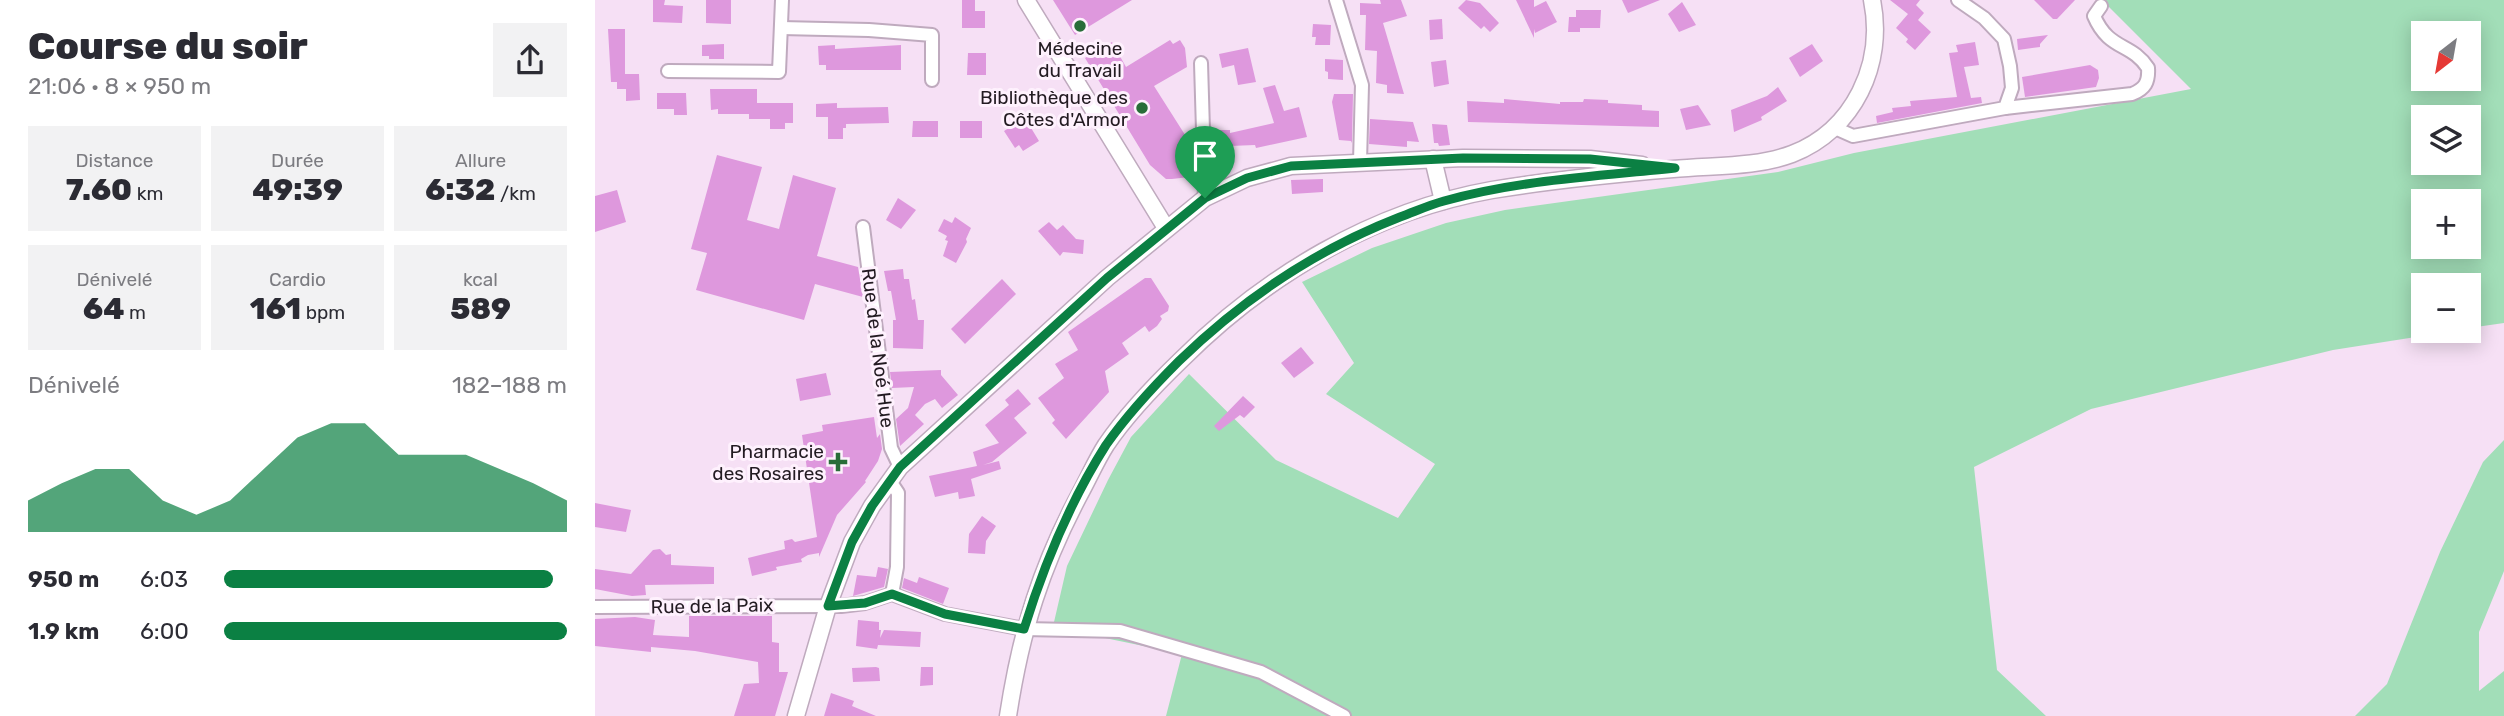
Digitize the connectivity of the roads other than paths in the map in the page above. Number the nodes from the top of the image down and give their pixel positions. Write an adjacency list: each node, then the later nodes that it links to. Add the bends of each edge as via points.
1 (782, 0): 7 (street)
2 (1026, 0): 19 (street)
3 (1336, 0): 14 (street, via 1362,85)
4 (1872, 0): 12 (street, via 1875,37 1869,71)
5 (1958, 0): 11 (street, via 2004,39 2012,88)
6 (2101, 6): 11 (street, via 2094,16 2099,28 2148,68 2146,85 2132,94)
7 (781, 28): 9 (street, via 779,72); 10 (street, via 932,35)
8 (1201, 63): 16 (street)
9 (668, 71)
10 (932, 80)
11 (2005, 108): 12 (street, via 1853,136)
12 (1835, 128): 15 (street, via 1805,148 1769,160)
13 (1433, 159): 14 (street); 15 (street, via 1590,159); 17 (street)
14 (1360, 162): 16 (street, via 1291,166 1247,178)
15 (1675, 168): 17 (street, via 1536,183)
16 (1205, 198): 19 (street)
17 (1443, 201): 25 (street, via 1374,227 1304,262 1234,311 1158,382 1100,457 1051,553)
18 (863, 227): 20 (street, Rue de la Noé Hue, via 891,448)
19 (1166, 228): 20 (street)
20 (900, 467): 21 (street)
21 (890, 481): 22 (street, via 898,494); 23 (street, via 852,542)
22 (892, 594): 23 (street, Rue de la Paix, via 865,603); 25 (street, via 945,614)
23 (828, 606): 24 (street, Rue de la Paix); 26 (street)
24 (595, 607)
25 (1024, 629): 27 (street); 28 (street, via 1120,631 1261,671)
26 (796, 716)
27 (1008, 716)
28 (1344, 716)

